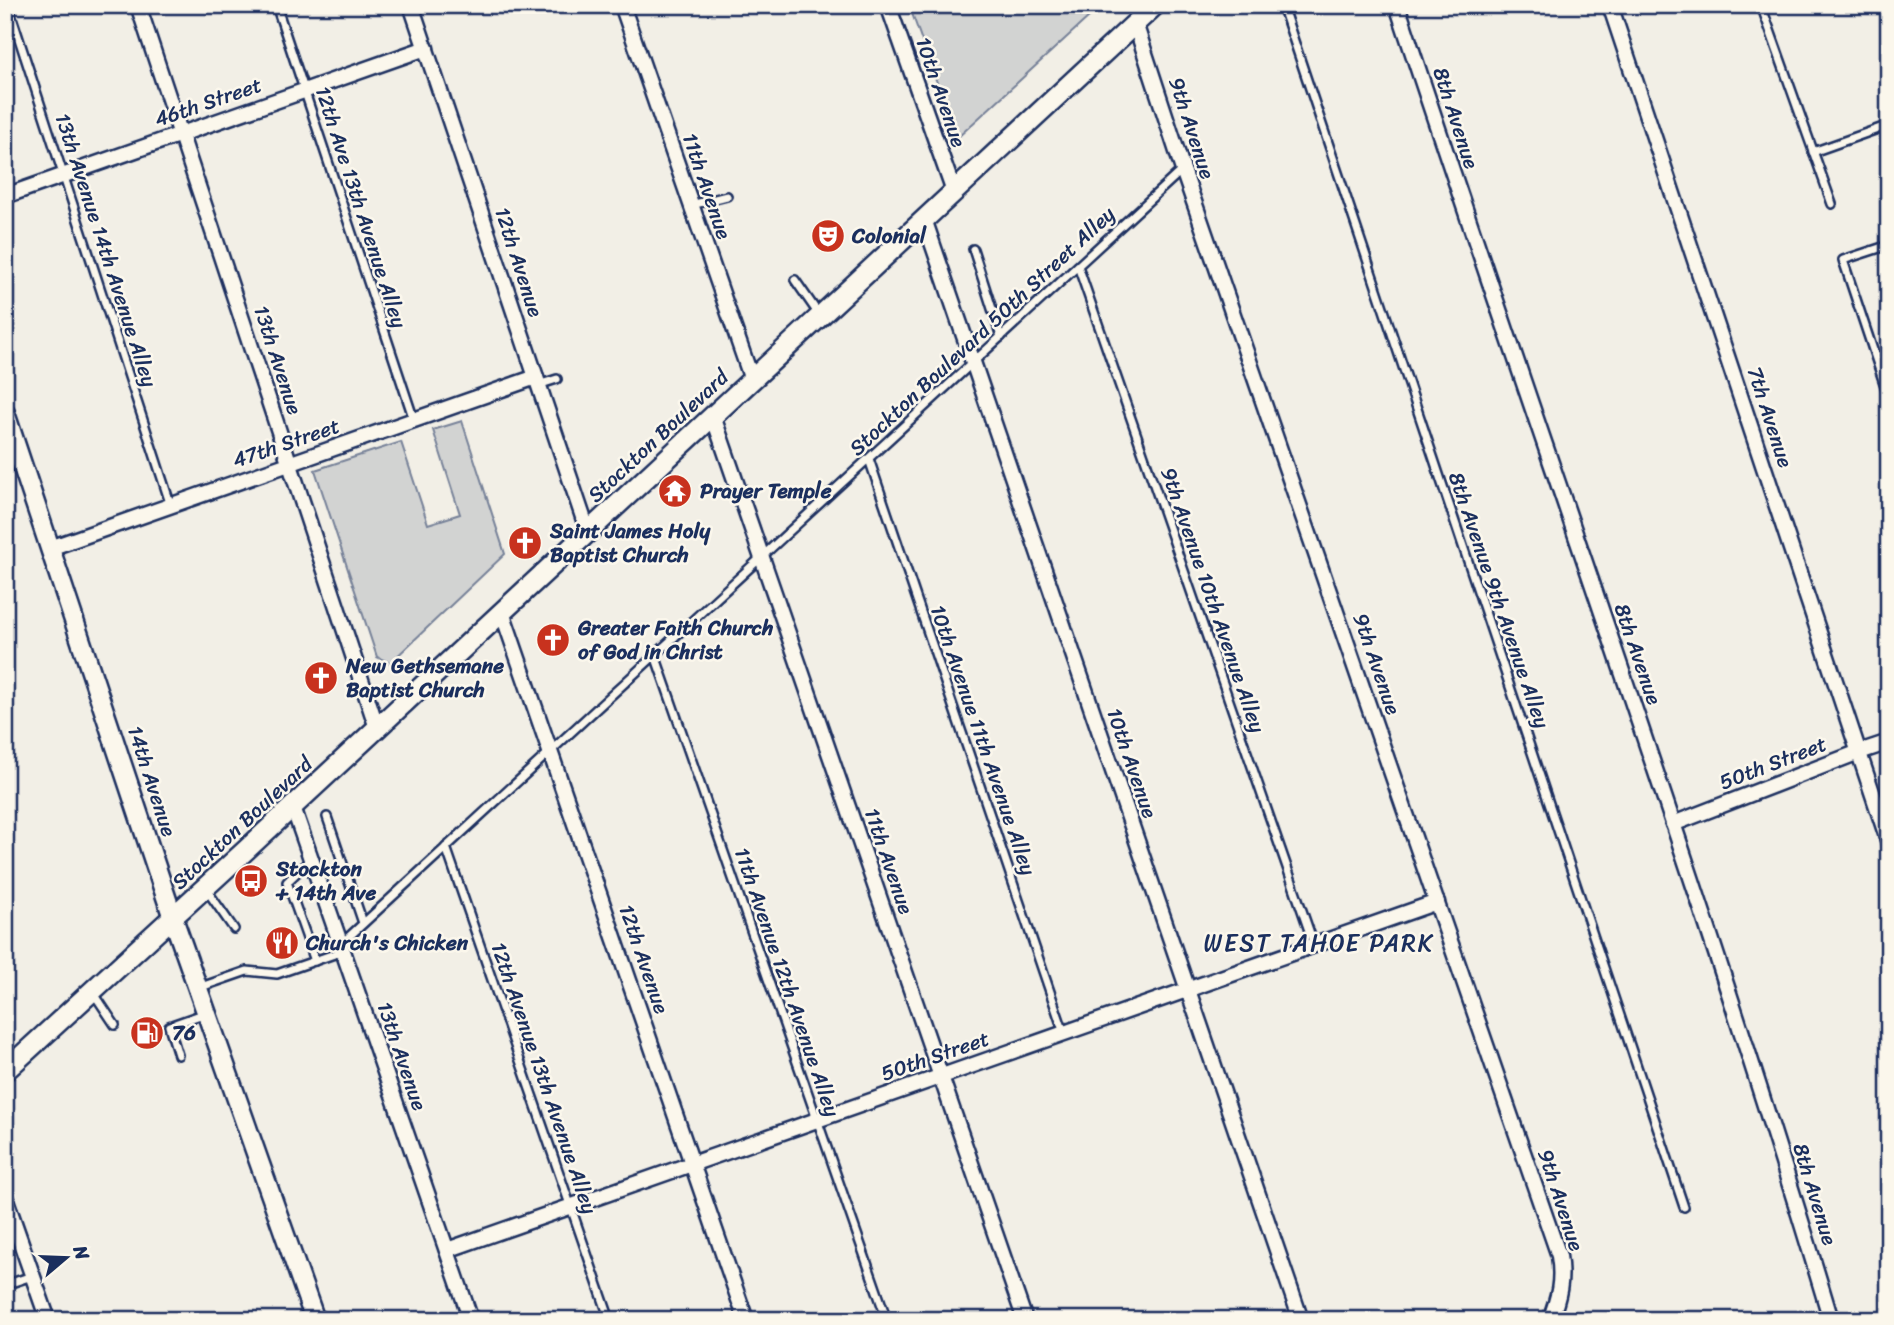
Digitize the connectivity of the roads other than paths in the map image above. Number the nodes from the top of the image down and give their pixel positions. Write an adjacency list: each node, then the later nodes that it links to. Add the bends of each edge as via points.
1 (8, 5): 19 (lane, 13th Avenue 14th Avenue Alley)
2 (138, 5): 16 (street, 13th Avenue)
3 (276, 5): 14 (lane, 12th Ave 13th Avenue Alley)
4 (411, 5): 13 (street, 12th Avenue)
5 (622, 5): 24 (street, 11th Avenue)
6 (888, 5): 20 (street, 10th Avenue)
7 (1155, 5): 12 (main road, Stockton Boulevard)
8 (1282, 5): 79 (lane, 8th Avenue 9th Avenue Alley)
9 (1398, 5): 54 (street, 8th Avenue)
10 (1610, 5): 51 (street, 7th Avenue)
11 (1762, 5): 17 (lane)
12 (1135, 23): 18 (street, 9th Avenue); 20 (main road, Stockton Boulevard)
13 (426, 48): 14 (street, 46th Street); 35 (street, 12th Avenue)
14 (304, 91): 16 (street, 46th Street); 39 (lane, 12th Ave 13th Avenue Alley)
15 (1889, 125): 17 (lane)
16 (181, 134): 19 (street, 46th Street); 41 (street, 13th Avenue)
17 (1813, 152): 23 (lane)
18 (1183, 170): 28 (lane, Stockton Boulevard 50th Street Alley); 59 (street, 9th Avenue)
19 (63, 176): 21 (street, 46th Street); 42 (lane, 13th Avenue 14th Avenue Alley)
20 (954, 192): 25 (main road, Stockton Boulevard)
21 (5, 196)
22 (727, 196): 24 (lane)
23 (1832, 204)
24 (691, 205): 34 (street, 11th Avenue)
25 (924, 219): 30 (main road, Stockton Boulevard); 32 (street, 10th Avenue)
26 (1889, 245): 36 (lane, via 1843,260)
27 (973, 249): 31 (lane)
28 (1078, 266): 31 (lane, Stockton Boulevard 50th Street Alley); 63 (lane, 9th Avenue 10th Avenue Alley)
29 (795, 280): 30 (lane)
30 (820, 316): 34 (main road, Stockton Boulevard)
31 (1001, 337): 32 (lane, Stockton Boulevard 50th Street Alley)
32 (973, 362): 40 (lane, Stockton Boulevard 50th Street Alley); 67 (street, 10th Avenue)
33 (557, 379): 35 (lane)
34 (752, 380): 38 (main road, Stockton Boulevard)
35 (537, 381): 39 (street, 47th Street); 43 (street, 12th Avenue)
36 (1889, 398)
37 (5, 413): 44 (street, 14th Avenue)
38 (713, 416): 43 (main road, Stockton Boulevard); 45 (street, 11th Avenue)
39 (414, 420): 41 (street, 47th Street)
40 (869, 459): 45 (lane, Stockton Boulevard 50th Street Alley); 71 (lane, 10th Avenue 11th Avenue Alley)
41 (290, 464): 42 (street, 47th Street); 48 (street, 13th Avenue)
42 (171, 506): 44 (street, 47th Street)
43 (588, 533): 46 (main road, Stockton Boulevard)
44 (50, 548): 60 (street, 14th Avenue)
45 (762, 557): 47 (lane, Stockton Boulevard 50th Street Alley); 74 (street, 11th Avenue)
46 (502, 612): 48 (main road, Stockton Boulevard); 50 (street, 12th Avenue)
47 (655, 655): 50 (lane, Stockton Boulevard 50th Street Alley); 75 (lane, 11th Avenue 12th Avenue Alley)
48 (377, 728): 52 (main road, Stockton Boulevard)
49 (1889, 742): 51 (street, 50th Street)
50 (550, 751): 56 (lane, Stockton Boulevard 50th Street Alley); 76 (street, 12th Avenue)
51 (1859, 752): 54 (street, 50th Street); 55 (street, 7th Avenue)
52 (293, 807): 57 (street, 13th Avenue); 58 (main road, Stockton Boulevard)
53 (327, 817): 61 (lane)
54 (1674, 824): 92 (street, 8th Avenue)
55 (1889, 843)
56 (446, 847): 61 (lane, Stockton Boulevard 50th Street Alley); 78 (lane, 12th Avenue 13th Avenue Alley)
57 (311, 859): 64 (street, 13th Avenue); 65 (lane, via 286,882)
58 (205, 888): 60 (main road, Stockton Boulevard); 62 (lane)
59 (1437, 902): 63 (street, 50th Street); 91 (street, 9th Avenue, via 1559,1255 1561,1288)
60 (173, 918): 66 (street, 14th Avenue); 68 (main road, Stockton Boulevard)
61 (363, 923): 64 (lane, Stockton Boulevard 50th Street Alley)
62 (234, 929)
63 (1314, 945): 67 (street, 50th Street)
64 (342, 947): 65 (lane); 80 (street, 13th Avenue)
65 (315, 961): 66 (lane, via 277,974 247,971)
66 (198, 988): 69 (street, 14th Avenue)
67 (1188, 989): 71 (street, 50th Street); 90 (street, 10th Avenue)
68 (93, 992): 70 (lane); 73 (main road, Stockton Boulevard)
69 (207, 1013): 72 (lane, via 169,1026); 84 (street, 14th Avenue)
70 (115, 1025)
71 (1065, 1033): 74 (street, 50th Street)
72 (178, 1055)
73 (7, 1065)
74 (941, 1076): 75 (street, 50th Street); 89 (street, 11th Avenue)
75 (817, 1120): 76 (street, 50th Street); 88 (lane, 11th Avenue 12th Avenue Alley)
76 (692, 1164): 78 (street, 50th Street); 87 (street, 12th Avenue)
77 (5, 1197): 81 (street)
78 (571, 1206): 80 (street, 50th Street); 86 (lane, 12th Avenue 13th Avenue Alley)
79 (1684, 1207)
80 (447, 1250): 85 (street, 13th Avenue)
81 (32, 1276): 82 (lane); 83 (street)
82 (5, 1285)
83 (48, 1320)
84 (315, 1320)
85 (471, 1320)
86 (610, 1320)
87 (746, 1320)
88 (887, 1320)
89 (1025, 1320)
90 (1301, 1320)
91 (1550, 1320)
92 (1831, 1320)

